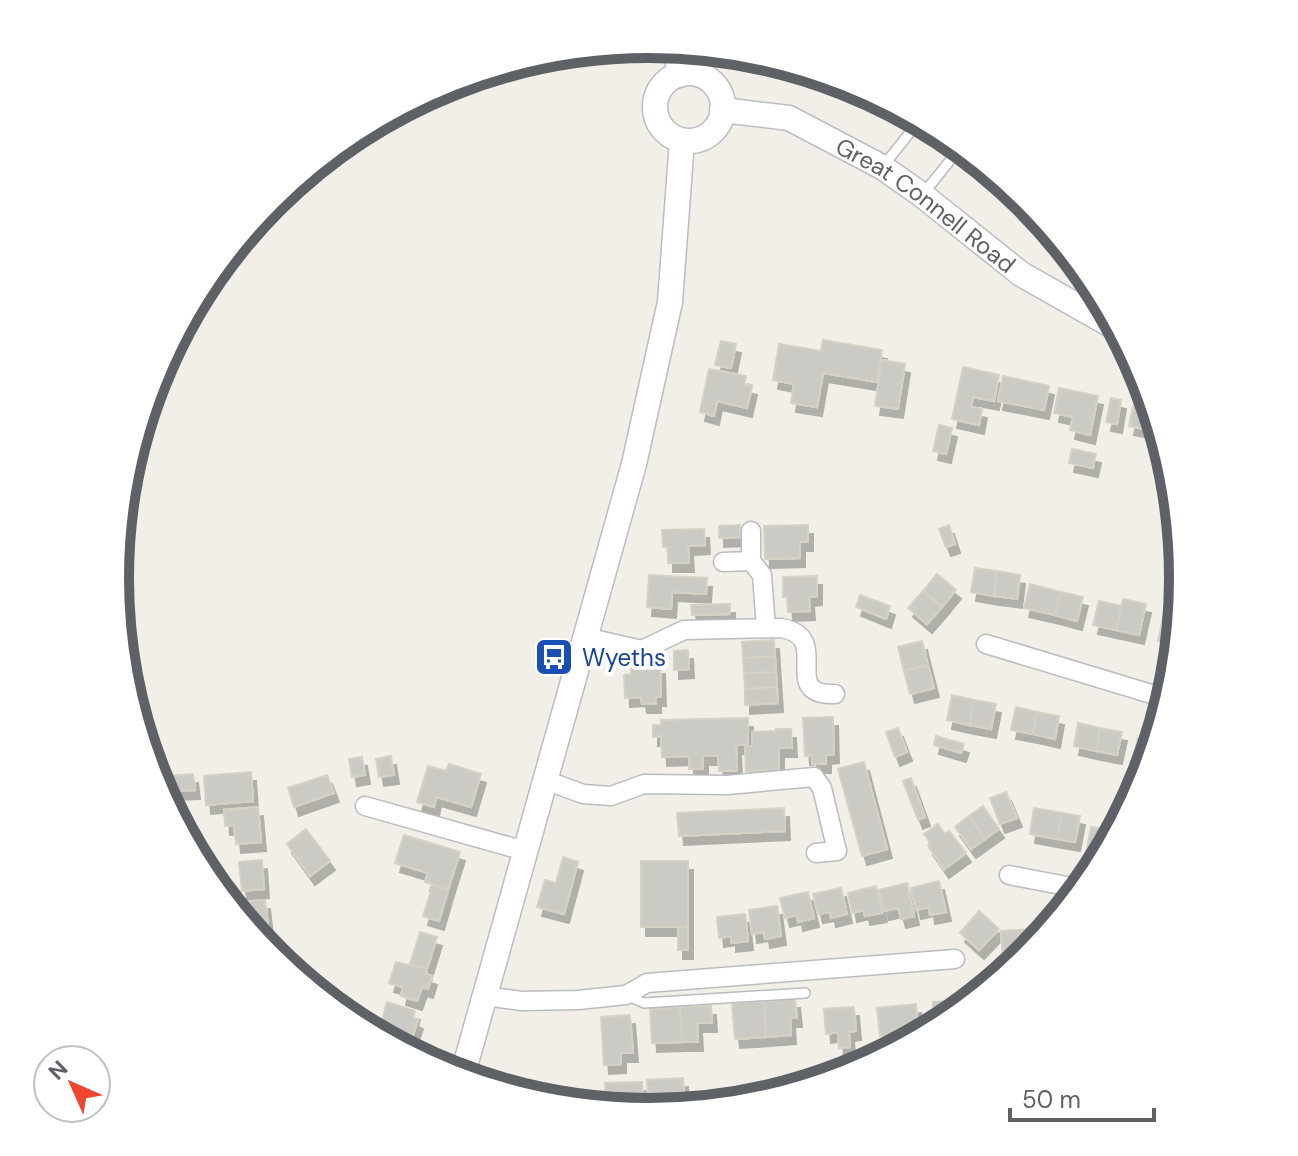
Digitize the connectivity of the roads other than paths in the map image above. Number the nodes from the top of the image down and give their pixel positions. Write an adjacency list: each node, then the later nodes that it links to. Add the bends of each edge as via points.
1 (677, 59): 2 (main road)
2 (680, 75): 3 (main road, via 709,80 719,91); 5 (main road, via 662,86 656,114 660,126)
3 (722, 110): 5 (main road, via 713,131); 7 (main road, Great Connell Road, via 789,118)
4 (912, 130): 7 (lane)
5 (682, 141): 14 (main road, via 670,302 634,464)
6 (953, 156): 8 (lane)
7 (882, 167): 8 (main road, Great Connell Road)
8 (922, 195): 9 (main road, Great Connell Road, via 1021,274)
9 (1099, 318)
10 (751, 531): 11 (street)
11 (751, 561): 12 (street); 13 (street, via 762,575)
12 (723, 562)
13 (766, 628): 14 (street, via 684,630 642,650); 16 (street, via 799,635 806,643 811,689)
14 (585, 637): 18 (main road)
15 (986, 644): 17 (street)
16 (835, 694)
17 (1155, 695)
18 (545, 780): 20 (main road); 21 (street, via 583,794 611,796 644,784 727,785 814,777 822,788 837,851)
19 (365, 806): 20 (street)
20 (525, 851): 27 (main road)
21 (816, 853)
22 (1009, 875): 23 (street)
23 (1068, 886)
24 (955, 959): 26 (street, via 647,983)
25 (805, 993): 26 (lane, via 644,1003)
26 (626, 995): 27 (street, via 522,1001)
27 (484, 996): 28 (main road)
28 (466, 1064)

